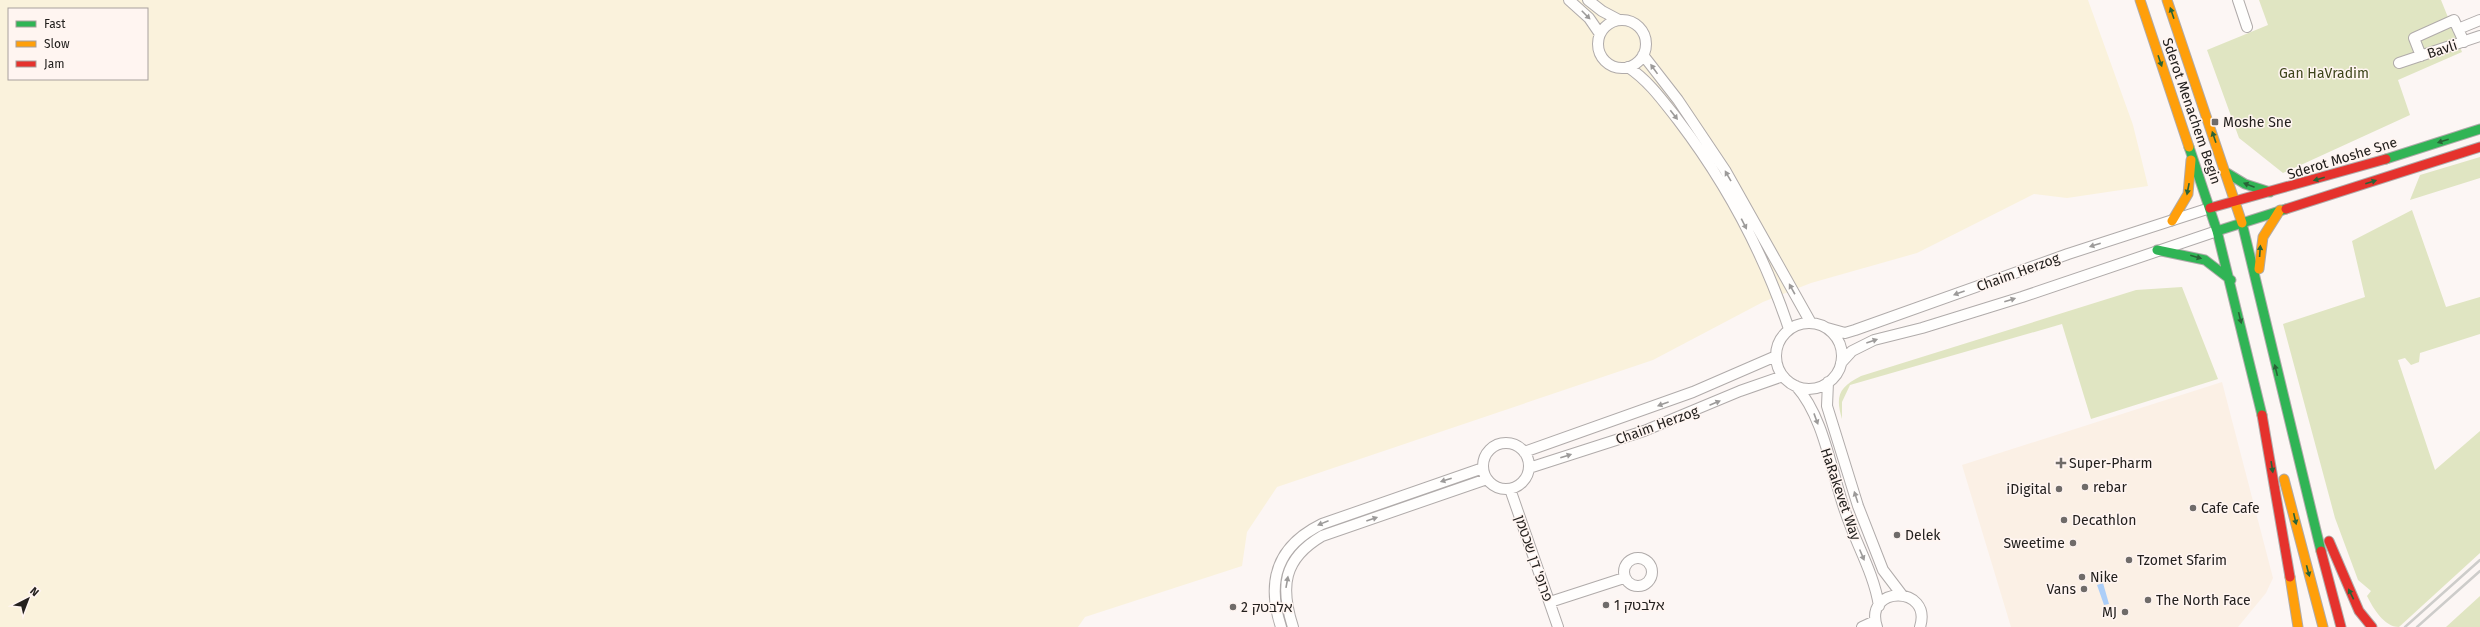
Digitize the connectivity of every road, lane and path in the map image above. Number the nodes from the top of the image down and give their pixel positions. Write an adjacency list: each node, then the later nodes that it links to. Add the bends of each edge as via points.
1 (1569, 0): 12 (street, one-way to 12, via 1589,18)
2 (1588, 0): 7 (street, via 1602,12)
3 (2134, 0): 10 (main road)
4 (2140, 0): 10 (main road, Sderot Menachem Begin)
5 (2167, 0): 22 (main road, Sderot Menachem Begin, one-way to 5)
6 (2238, 0): 9 (street)
7 (1619, 20): 12 (street, via 1608,24); 15 (street, via 1634,23 1642,30 1646,41)
8 (2480, 20): 11 (street, Bavli)
9 (2247, 27)
10 (2149, 28): 21 (main road, Sderot Menachem Begin, one-way to 21)
11 (2458, 29): 14 (street, Bavli); 16 (street, Bavli, via 2454,20 2414,38)
12 (1600, 34): 18 (street, via 1598,46 1606,61 1616,67)
13 (2480, 36): 14 (street, Bavli)
14 (2464, 42): 16 (street, Bavli)
15 (1644, 55): 18 (street); 33 (street, one-way to 15, via 1725,170)
16 (2421, 56): 17 (street, Bavli)
17 (2399, 63)
18 (1628, 67): 35 (street, one-way to 35, via 1653,88 1713,170 1770,276)
19 (2480, 129): 23 (main road, Sderot Moshe Sne, one-way to 23)
20 (2480, 147): 26 (main road, one-way to 20)
21 (2191, 152): 25 (main road, Sderot Menachem Begin); 27 (main road, one-way to 27, via 2188,194)
22 (2226, 173): 23 (main road, one-way to 22, via 2245,184); 24 (main road, Sderot Menachem Begin)
23 (2273, 192): 24 (main road, Sderot Moshe Sne)
24 (2235, 201): 25 (main road, Sderot Moshe Sne); 28 (main road, Sderot Menachem Begin)
25 (2210, 208): 27 (street, Chaim Herzog); 29 (main road, Sderot Menachem Begin)
26 (2280, 210): 28 (main road); 32 (main road, one-way to 26, via 2260,244)
27 (2172, 221): 34 (street, Chaim Herzog, one-way to 34, via 2068,254 1855,330 1845,333)
28 (2242, 223): 29 (main road); 32 (main road, Sderot Menachem Begin)
29 (2217, 231): 30 (street, Chaim Herzog); 31 (main road, Sderot Menachem Begin)
30 (2157, 250): 31 (main road, one-way to 31, via 2205,260); 37 (street, Chaim Herzog, one-way to 30, via 1852,351 1874,340 1922,328)
31 (2231, 280): 41 (main road, Sderot Menachem Begin, one-way to 41)
32 (2257, 290): 42 (main road, Sderot Menachem Begin, one-way to 32)
33 (1811, 323): 34 (street); 35 (street, via 1798,324)
34 (1827, 328): 37 (street, via 1839,344)
35 (1789, 329): 36 (street, via 1777,346)
36 (1776, 356): 38 (street); 43 (street, Chaim Herzog, one-way to 43, via 1659,406)
37 (1841, 363): 39 (street)
38 (1783, 376): 40 (street); 45 (street, Chaim Herzog, one-way to 38, via 1644,431)
39 (1828, 382): 40 (street, via 1807,389); 49 (street, HaRakevet Way, one-way to 39, via 1883,570 1858,506 1827,406)
40 (1796, 386): 51 (street, HaRakevet Way, one-way to 51, via 1809,402 1816,419 1844,510 1876,588)
41 (2260, 401): 58 (main road, one-way to 58); 59 (main road, one-way to 59, via 2287,488)
42 (2286, 408): 60 (main road); 61 (main road, one-way to 42, via 2359,611 2347,585 2320,513)
43 (1524, 452): 44 (street, via 1514,444 1494,445 1485,455); 45 (street)
44 (1483, 468): 46 (street); 53 (street, one-way to 53, via 1306,531 1293,542 1275,576 1273,596)
45 (1529, 468): 47 (street, via 1523,482)
46 (1487, 479): 47 (street, via 1497,487); 54 (street, one-way to 46, via 1285,592 1292,564 1301,552 1322,536)
47 (1510, 488): 50 (street, פרופ' דן שכטמן)
48 (1624, 578): 50 (street)
49 (1902, 595): 51 (street, via 1889,597); 57 (street, via 1912,599 1919,606 1922,616)
50 (1550, 602): 55 (street, פרופ' דן שכטמן)
51 (1878, 606): 52 (street, HaRakevet Way)
52 (1876, 624): 56 (street)
53 (1281, 627)
54 (1293, 627)
55 (1558, 627)
56 (1862, 627)
57 (1920, 627)
58 (2298, 627)
59 (2323, 627)
60 (2341, 627)
61 (2372, 627)

